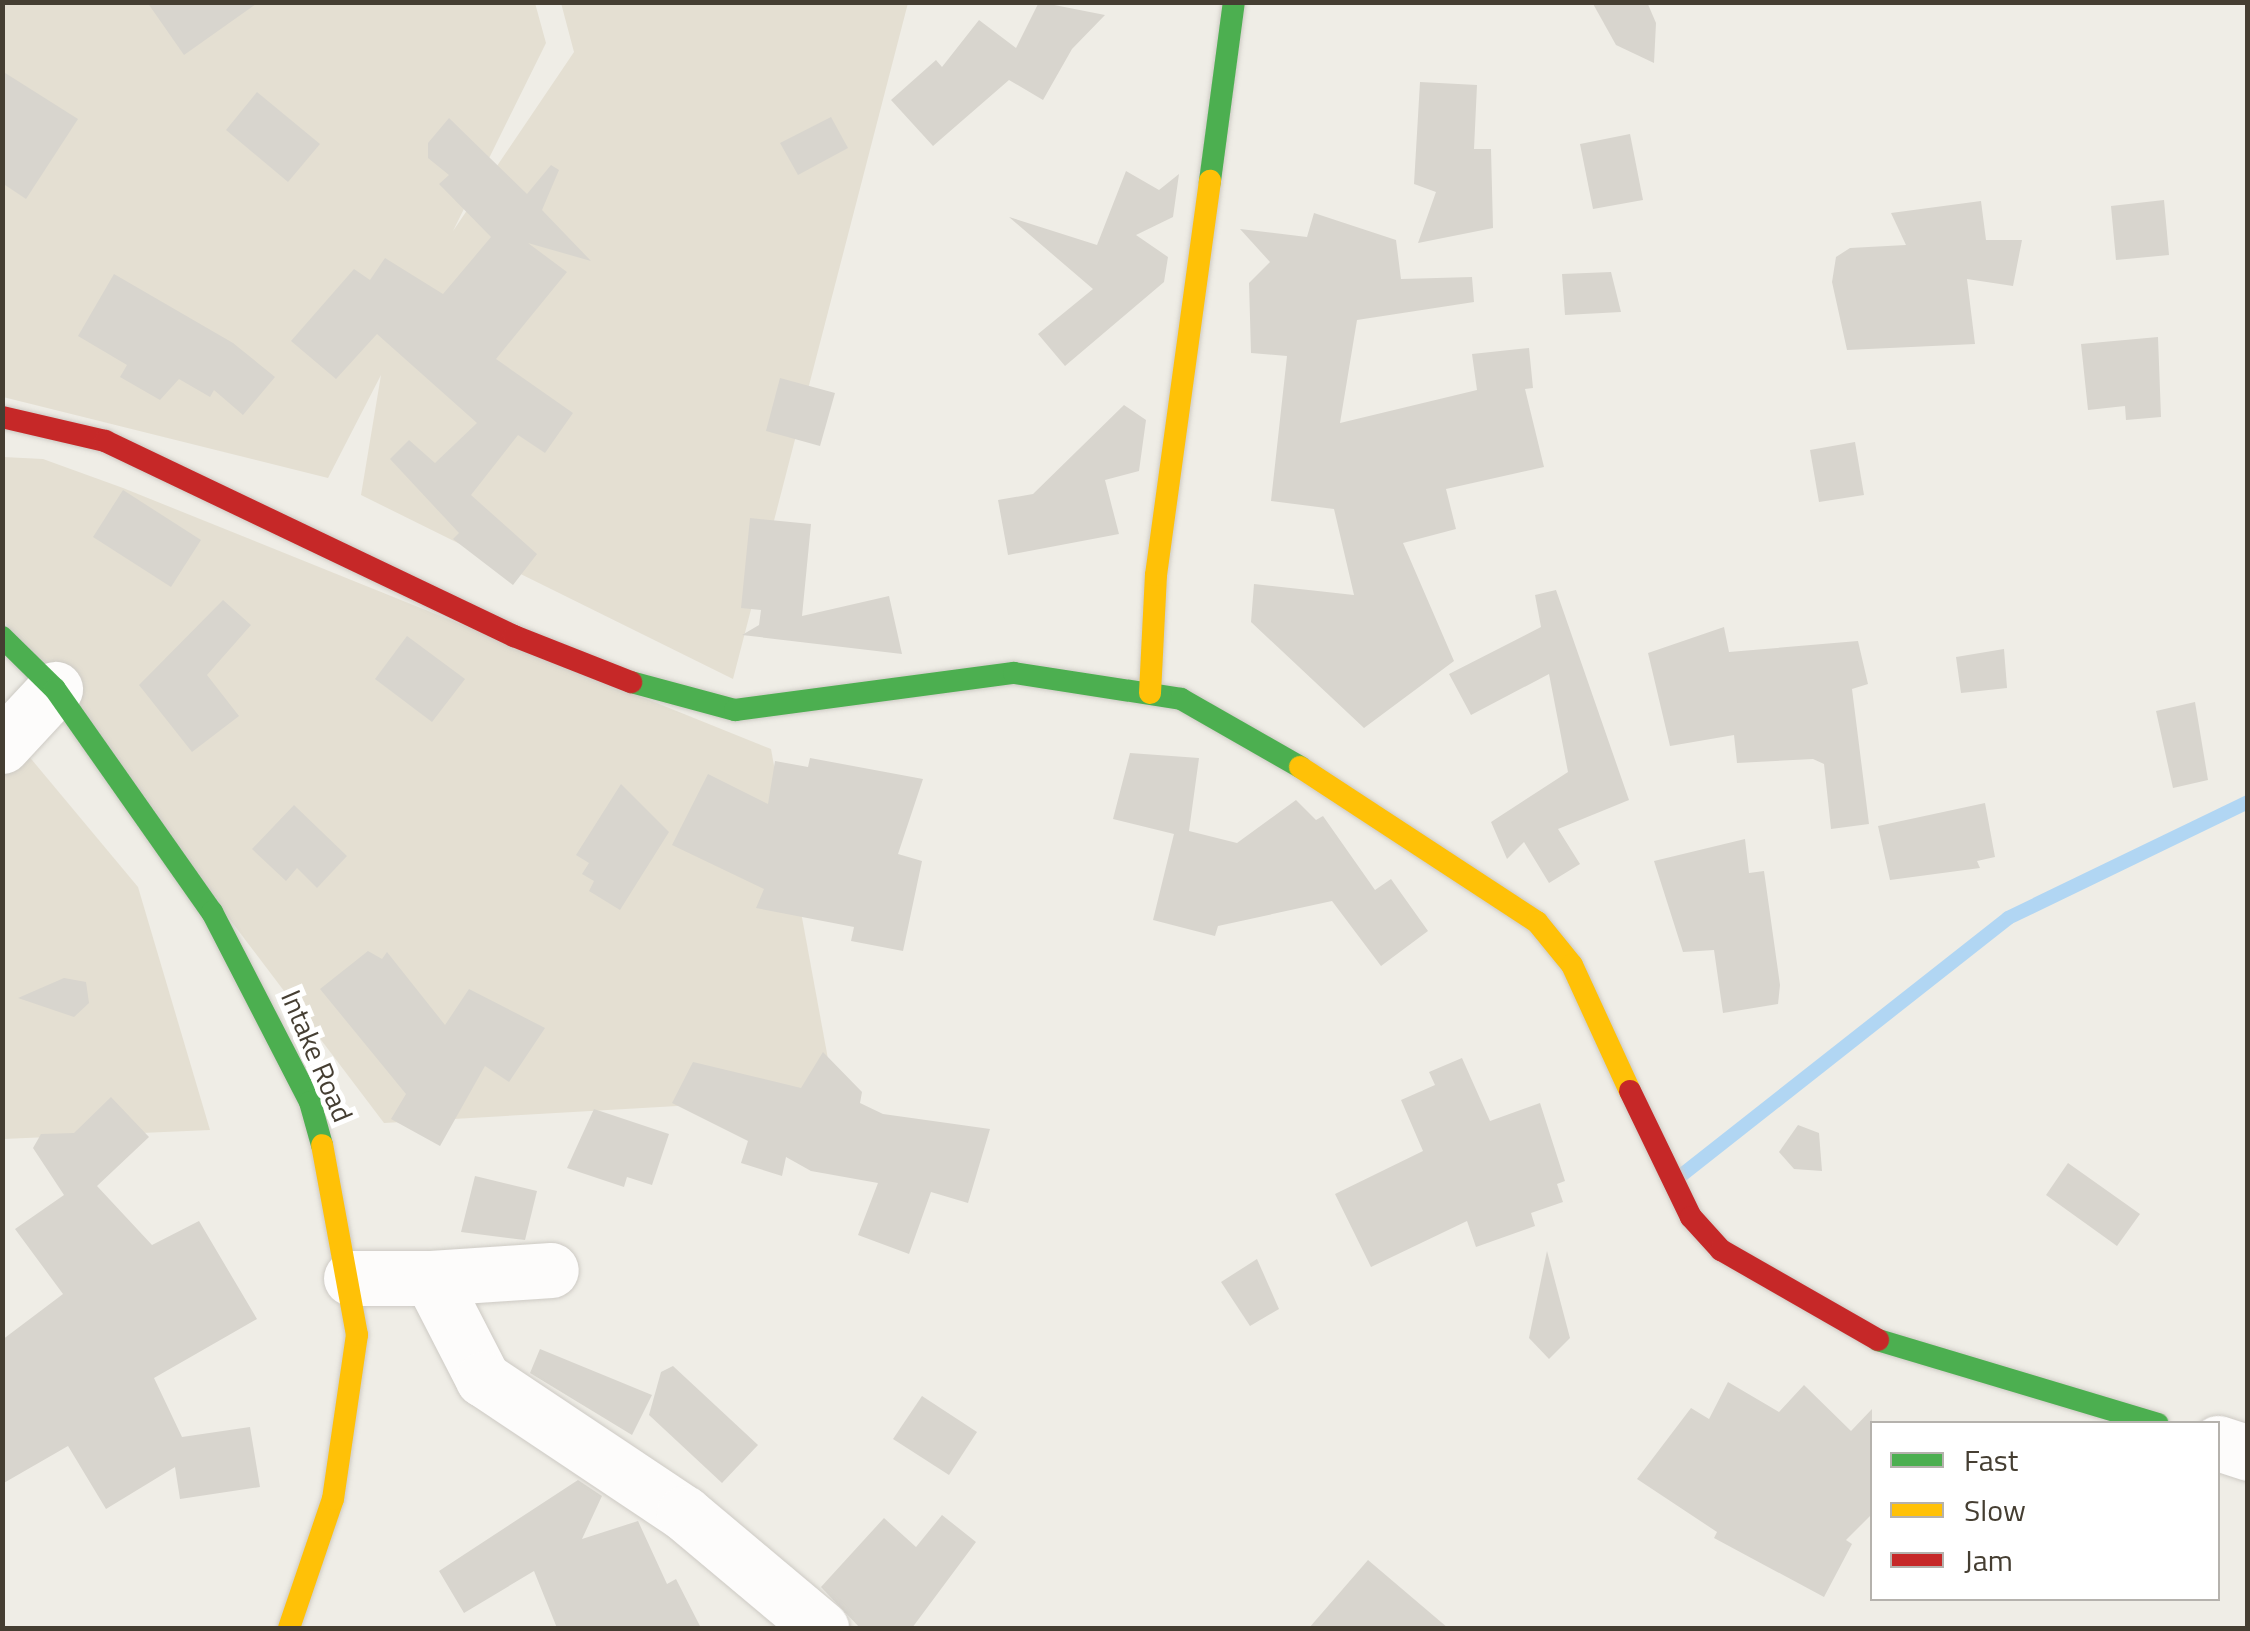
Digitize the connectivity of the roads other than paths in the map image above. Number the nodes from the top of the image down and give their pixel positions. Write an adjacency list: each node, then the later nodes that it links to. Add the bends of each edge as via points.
1 (1234, 2): 5 (street, via 1156,576)
2 (2, 417): 5 (street, via 105,441 514,636 660,694 735,710 1014,672)
3 (2, 637): 4 (street, Intake Road)
4 (55, 689): 6 (street); 8 (street, Intake Road, via 238,953 310,1102)
5 (1150, 693): 10 (street, via 1181,699 1252,736 1537,922 1572,966 1658,1155 1691,1216 1720,1250 1866,1335 1934,1363)
6 (2, 746)
7 (551, 1270): 9 (street)
8 (351, 1278): 9 (street); 13 (street, Intake Road, via 351,1402 333,1499)
9 (432, 1278): 14 (street, via 483,1379 684,1513)
10 (2147, 1421)
11 (2220, 1444): 12 (street)
12 (2248, 1453)
13 (288, 1628)
14 (821, 1628)

